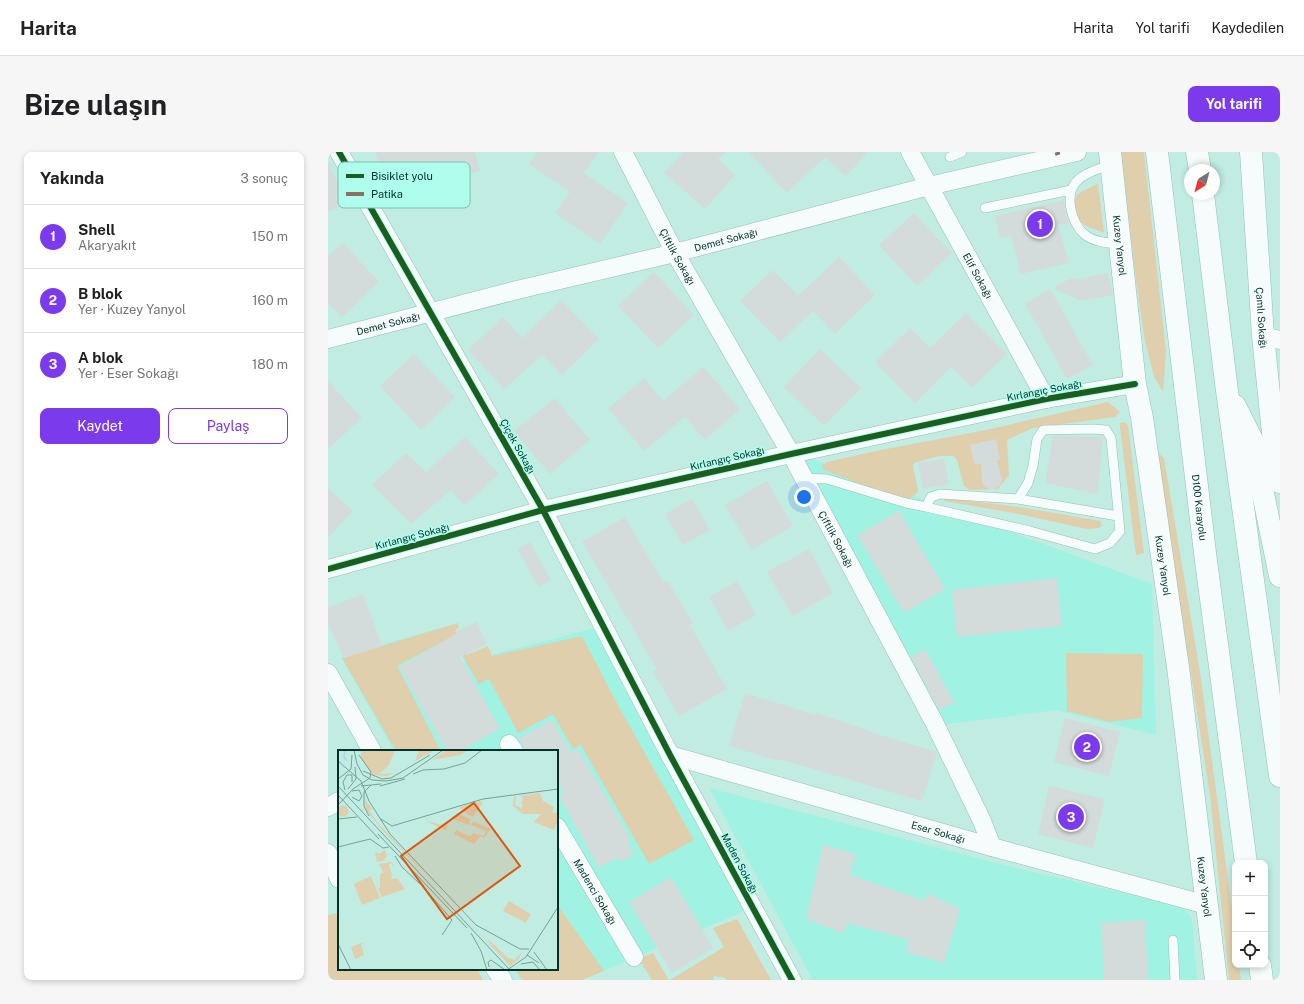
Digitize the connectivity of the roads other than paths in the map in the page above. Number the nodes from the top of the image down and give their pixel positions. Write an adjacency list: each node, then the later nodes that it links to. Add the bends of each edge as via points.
1 (339, 152): 12 (street, Çiçek Sokağı)
2 (623, 152): 20 (street, Çiftlik Sokağı)
3 (910, 152): 14 (street, Elif Sokağı)
4 (962, 152): 10 (lane)
5 (1077, 152): 9 (street, Demet Sokağı)
6 (1157, 152): 45 (main road, D100 Karayolu, via 1206,569)
7 (1197, 152): 13 (main road)
8 (1251, 152): 22 (main road, Çamlı Sokağı)
9 (1057, 154): 14 (street, Demet Sokağı)
10 (950, 157)
11 (1111, 158): 15 (lane, via 1076,182); 19 (main road, Kuzey Yanyol)
12 (345, 162)
13 (1199, 164)
14 (930, 186): 20 (street, Demet Sokağı); 26 (street, Elif Sokağı)
15 (1071, 190): 18 (lane); 19 (lane, via 1073,218 1084,234 1100,242)
16 (1203, 200): 25 (main road)
17 (371, 208): 21 (street, Çiçek Sokağı)
18 (985, 208)
19 (1120, 244): 24 (main road, Kuzey Yanyol)
20 (675, 253): 21 (street, Demet Sokağı); 27 (street, Çiftlik Sokağı)
21 (431, 312): 23 (street, Demet Sokağı); 32 (street, Çiçek Sokağı)
22 (1271, 338): 29 (main road, Çamlı Sokağı, via 1276,462)
23 (328, 339)
24 (1134, 384): 26 (street, Kırlangıç Sokağı); 47 (main road, Kuzey Yanyol, via 1142,418 1178,667)
25 (1227, 391): 35 (main road, via 1252,440); 39 (main road)
26 (1046, 399): 27 (street, Kırlangıç Sokağı)
27 (791, 454): 28 (street, Çiftlik Sokağı); 32 (street, Kırlangıç Sokağı)
28 (803, 478): 31 (lane, via 826,478); 43 (street, Çiftlik Sokağı, via 935,724)
29 (1280, 482)
30 (1018, 499): 31 (lane, via 940,494 932,497); 33 (lane); 33 (lane, via 1028,483 1037,439 1043,430 1106,430 1111,438)
31 (926, 507): 33 (lane, via 1095,549 1110,543 1120,531)
32 (543, 510): 34 (street, Kırlangıç Sokağı); 38 (street, Çiçek Sokağı)
33 (1118, 516)
34 (328, 569)
35 (1280, 576)
36 (328, 673): 37 (street)
37 (371, 750)
38 (670, 755): 43 (street, Eser Sokağı); 51 (street, Maden Sokağı)
39 (1280, 776)
40 (338, 802): 41 (street)
41 (328, 807)
42 (558, 829): 49 (street, Madenci Sokağı)
43 (992, 847): 47 (street, Eser Sokağı)
44 (328, 853): 46 (street)
45 (1246, 860)
46 (338, 877)
47 (1207, 905): 53 (main road, Kuzey Yanyol)
48 (1173, 940): 52 (lane)
49 (634, 957)
50 (1260, 968): 54 (main road)
51 (792, 980)
52 (1175, 980)
53 (1216, 980)
54 (1262, 980)

